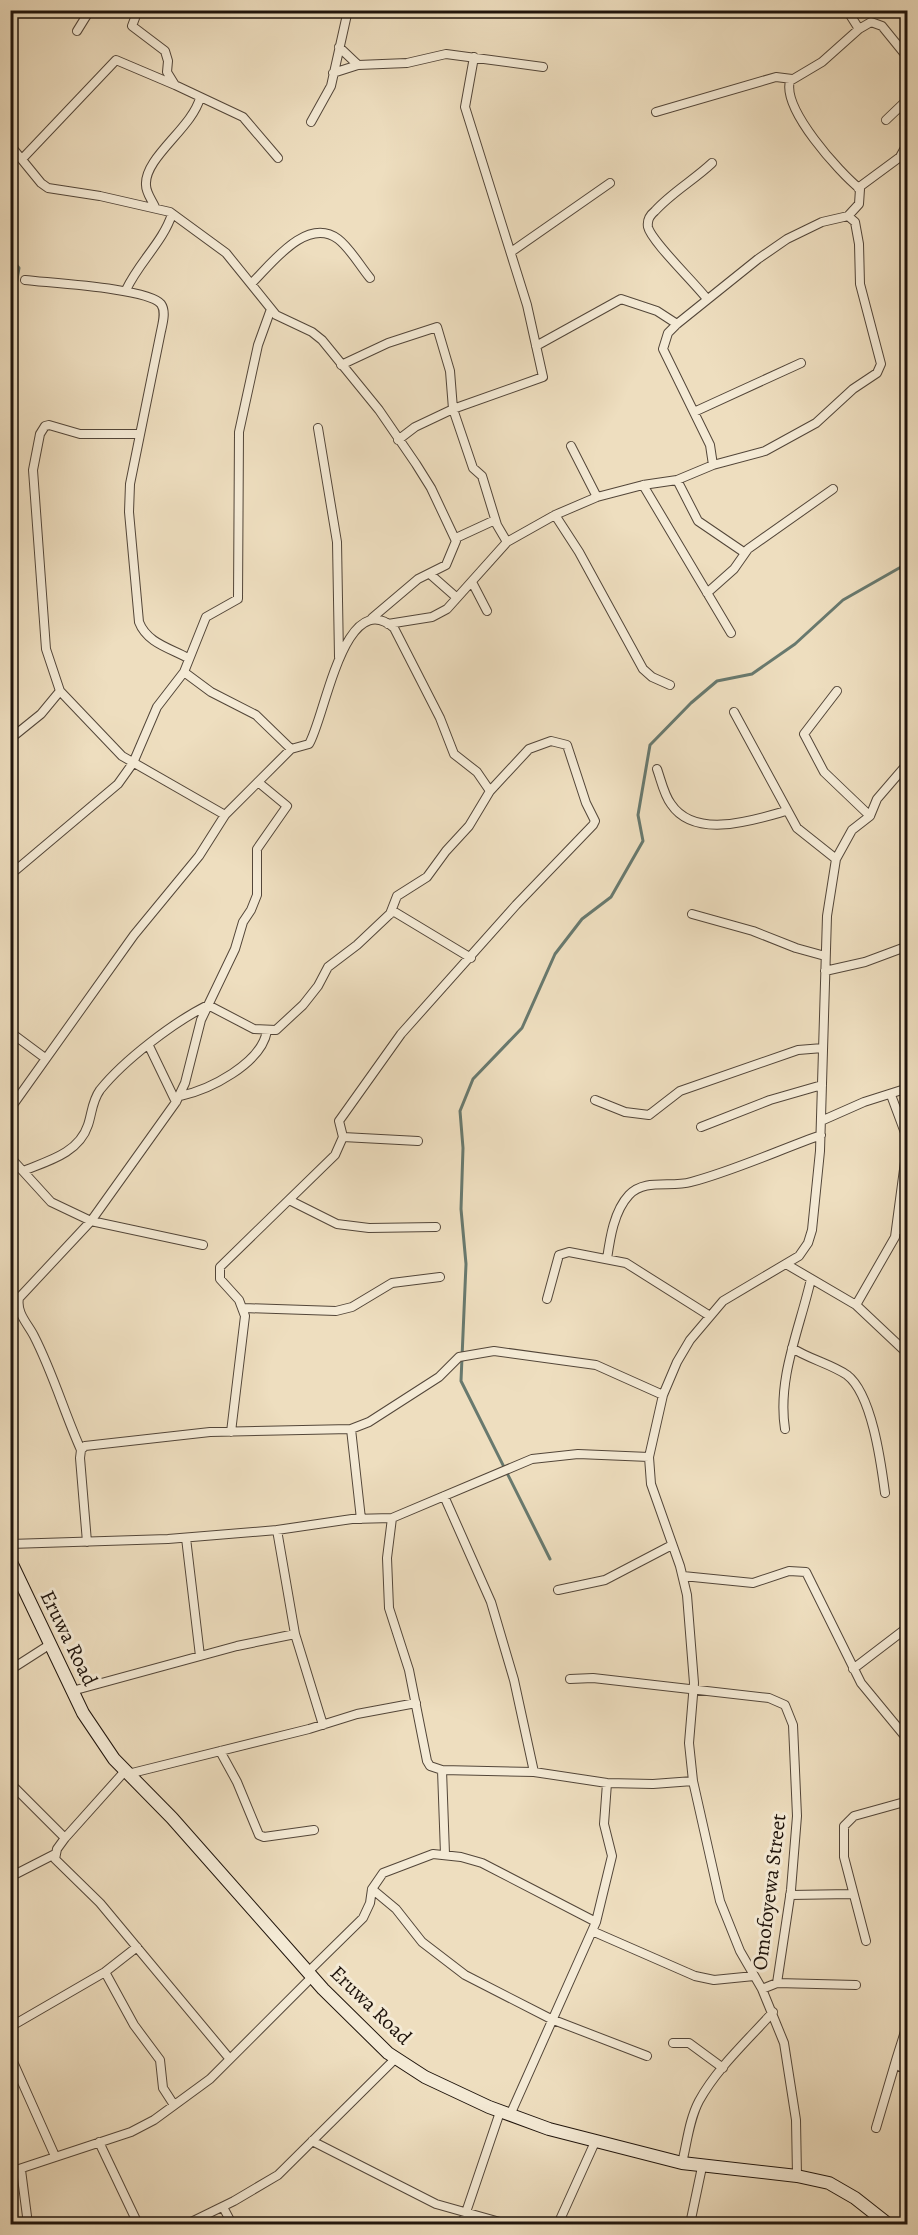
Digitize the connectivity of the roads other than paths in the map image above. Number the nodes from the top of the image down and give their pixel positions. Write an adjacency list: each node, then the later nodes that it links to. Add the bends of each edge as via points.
1 (90, 10): 6 (street)
2 (138, 10): 14 (street, via 132,26 165,51 167,72)
3 (348, 10): 7 (street)
4 (847, 10): 5 (street)
5 (859, 28): 9 (street, via 879,23); 13 (street, via 822,62)
6 (77, 31)
7 (339, 47): 10 (street); 12 (street)
8 (474, 57): 10 (street, via 446,54 407,63); 11 (street); 30 (street, via 465,107)
9 (908, 58)
10 (358, 65): 12 (street)
11 (543, 67)
12 (333, 73): 19 (street, via 331,86)
13 (792, 79): 17 (street, via 776,77); 26 (street, via 789,95 795,109 823,151)
14 (175, 85): 15 (street); 23 (street, via 116,60)
15 (200, 99): 22 (street, via 243,117); 27 (street, via 194,116 146,177)
16 (908, 99): 18 (street)
17 (656, 112)
18 (886, 120)
19 (311, 122)
20 (10, 145): 23 (street)
21 (906, 146): 26 (street, via 900,157)
22 (278, 158)
23 (22, 159): 27 (street, via 48,188)
24 (711, 163): 35 (street, via 656,209 648,221 653,238)
25 (610, 183): 30 (street)
26 (858, 188): 29 (street, via 859,204)
27 (155, 207): 28 (street)
28 (172, 214): 33 (street, via 217,245); 34 (street, via 166,231 134,272)
29 (848, 216): 35 (street, via 822,222 788,239); 47 (street, via 855,222 860,284 880,368 816,423 765,451)
30 (511, 252): 38 (street)
31 (370, 278): 33 (street, via 339,239 311,232)
32 (25, 280): 34 (street)
33 (252, 283): 36 (street)
34 (126, 290): 44 (street, via 158,301 164,314)
35 (707, 299): 37 (street)
36 (271, 309): 40 (street, via 279,318 312,332); 66 (street, via 258,345 239,432 238,599 206,618)
37 (677, 324): 38 (street, via 657,310 621,299); 42 (street, via 668,333 663,349)
38 (536, 346): 41 (street, via 544,372 542,379)
39 (801, 363): 42 (street)
40 (341, 365): 41 (street, via 388,343 437,327 450,371); 45 (street, via 379,410)
41 (453, 409): 45 (street); 53 (street, via 473,468 482,476)
42 (694, 412): 47 (street, via 710,445)
43 (318, 428): 65 (street, via 337,542)
44 (139, 434): 66 (street, via 129,512 139,622 146,635); 69 (street, via 80,434 49,425 40,434 33,470 43,620 46,649)
45 (398, 440): 54 (street, via 431,488)
46 (571, 446): 51 (street)
47 (713, 465): 48 (street)
48 (677, 480): 49 (street); 56 (street, via 698,521)
49 (643, 485): 51 (street); 59 (street)
50 (832, 489): 56 (street)
51 (597, 497): 52 (street)
52 (555, 515): 55 (street); 68 (street, via 643,669)
53 (495, 519): 54 (street); 55 (street)
54 (456, 538): 57 (street, via 446,565)
55 (507, 542): 58 (street)
56 (745, 553): 59 (street, via 734,569)
57 (431, 575): 60 (street); 62 (street, via 418,579)
58 (472, 582): 60 (street); 61 (street)
59 (706, 593): 64 (street)
60 (456, 597): 63 (street, via 438,614)
61 (487, 611)
62 (372, 618): 63 (street); 65 (street, via 359,625)
63 (388, 624): 78 (street, via 394,628 420,678 454,754 477,772)
64 (731, 633)
65 (339, 657): 73 (street, via 313,737 309,744)
66 (189, 658): 67 (street)
67 (184, 672): 73 (street, via 211,692 256,715); 74 (street, via 157,706)
68 (670, 685)
69 (60, 691): 72 (street, via 41,714); 74 (street)
70 (837, 691): 81 (street, via 804,734 824,772)
71 (734, 712): 79 (street)
72 (10, 739)
73 (291, 749): 77 (street)
74 (133, 763): 80 (street); 83 (street, via 118,784)
75 (908, 763): 81 (street, via 877,799)
76 (657, 769): 79 (street, via 670,804 690,819 721,826)
77 (258, 782): 80 (street); 90 (street, via 287,806 257,849 257,895)
78 (490, 791): 84 (street, via 469,826 432,871 397,896); 88 (street, via 529,748 559,742 570,750 595,821)
79 (786, 811): 82 (street, via 797,828)
80 (225, 815): 95 (street)
81 (870, 816): 82 (street, via 852,830)
82 (836, 860): 87 (street)
83 (10, 874)
84 (390, 914): 88 (street, via 400,913); 91 (street, via 328,967 318,987 290,1018 276,1030)
85 (692, 914): 87 (street)
86 (908, 946): 89 (street)
87 (825, 956): 89 (street)
88 (471, 958): 105 (street, via 376,1067 339,1121)
89 (825, 971): 94 (street)
90 (208, 1005): 91 (street, via 254,1029); 93 (street, via 175,1023); 99 (street)
91 (267, 1031): 99 (street, via 266,1039 248,1062 202,1091)
92 (10, 1032): 95 (street)
93 (148, 1046): 99 (street); 108 (street, via 100,1091 78,1143 51,1160)
94 (823, 1048): 96 (street); 100 (street, via 798,1050 681,1091 649,1115 625,1112)
95 (45, 1059): 101 (street)
96 (822, 1085): 102 (street); 103 (street)
97 (908, 1088): 98 (street)
98 (891, 1095): 102 (street); 112 (street, via 907,1138)
99 (178, 1099): 110 (street)
100 (595, 1100)
101 (10, 1109)
102 (821, 1121): 104 (street)
103 (701, 1127)
104 (821, 1134): 115 (street, via 691,1182 637,1189 623,1205 614,1225); 116 (street, via 812,1230 805,1250)
105 (343, 1137): 106 (street); 109 (street, via 334,1155)
106 (418, 1141)
107 (10, 1157): 108 (street)
108 (17, 1169): 110 (street, via 51,1202)
109 (289, 1200): 111 (street, via 337,1224 369,1228); 121 (street, via 220,1267 220,1279)
110 (92, 1221): 114 (street); 129 (street, via 19,1298 18,1305 49,1365)
111 (436, 1227)
112 (897, 1229): 113 (street); 120 (street, via 892,1245)
113 (908, 1232)
114 (203, 1245)
115 (607, 1259): 119 (street, via 563,1252); 122 (street, via 626,1263)
116 (786, 1264): 118 (street); 122 (street, via 723,1301)
117 (440, 1277): 121 (street, via 392,1283 352,1307 336,1311)
118 (811, 1279): 120 (street); 123 (street, via 802,1323)
119 (547, 1299)
120 (856, 1305): 124 (street)
121 (244, 1308): 128 (street)
122 (710, 1316): 125 (street, via 677,1362)
123 (792, 1348): 127 (street, via 782,1407); 131 (street, via 846,1374 860,1389)
124 (908, 1354)
125 (663, 1395): 126 (street, via 612,1370 563,1359 494,1351 456,1359 439,1377 369,1422); 130 (street)
126 (351, 1429): 128 (street); 134 (street)
127 (785, 1429)
128 (231, 1432): 129 (street, via 98,1444)
129 (81, 1450): 137 (street)
130 (649, 1457): 132 (street, via 578,1454 532,1459); 139 (street, via 651,1484)
131 (885, 1493)
132 (444, 1496): 133 (street); 157 (street, via 491,1602 514,1680)
133 (392, 1518): 134 (street); 152 (street, via 387,1558 389,1608)
134 (361, 1519): 135 (street)
135 (277, 1530): 136 (street); 144 (street)
136 (186, 1538): 137 (street); 146 (street)
137 (87, 1542): 138 (street)
138 (10, 1544)
139 (672, 1545): 141 (street); 142 (street, via 605,1580)
140 (10, 1560): 145 (main road, Eruwa Road)
141 (682, 1576): 147 (street, via 753,1583 789,1571 806,1572); 150 (street, via 692,1641)
142 (558, 1590)
143 (908, 1627): 147 (street)
144 (295, 1634): 146 (street); 153 (street)
145 (49, 1645): 148 (street); 151 (main road, Eruwa Road)
146 (200, 1656): 151 (street)
147 (853, 1669): 154 (street)
148 (10, 1670)
149 (570, 1679): 150 (street, via 593,1678)
150 (694, 1690): 159 (street, via 689,1743); 170 (street, Omofoyewa Street, via 769,1698 785,1705 790,1713 797,1816)
151 (72, 1691): 158 (main road, Eruwa Road, via 102,1742)
152 (416, 1703): 153 (street); 156 (street, via 427,1761)
153 (323, 1725): 155 (street)
154 (908, 1740)
155 (220, 1751): 158 (street); 163 (street, via 259,1835)
156 (442, 1770): 157 (street); 166 (street)
157 (534, 1772): 161 (street)
158 (127, 1773): 164 (street); 175 (main road, Eruwa Road)
159 (693, 1781): 161 (street); 176 (street, via 720,1901)
160 (10, 1783): 164 (street)
161 (607, 1783): 171 (street, via 604,1824 612,1856)
162 (908, 1801): 169 (street, via 854,1816 844,1826 844,1857)
163 (314, 1830)
164 (65, 1838): 165 (street)
165 (55, 1854): 167 (street); 173 (street)
166 (445, 1854): 168 (street, via 424,1856 382,1873); 171 (street, via 482,1863)
167 (10, 1878)
168 (372, 1889): 175 (street, via 363,1918); 181 (street, via 396,1909 422,1942 465,1975)
169 (852, 1894): 170 (street); 172 (street)
170 (790, 1895): 177 (street, Omofoyewa Street)
171 (594, 1926): 176 (street, via 695,1976 714,1980); 181 (street)
172 (866, 1941)
173 (137, 1947): 174 (street); 188 (street)
174 (105, 1972): 183 (street); 192 (street, via 134,2025 160,2060 163,2088)
175 (311, 1974): 188 (street); 189 (main road, Eruwa Road, via 361,2029)
176 (754, 1976): 179 (street)
177 (777, 1983): 178 (street); 179 (street, Omofoyewa Street)
178 (856, 1985)
179 (762, 1989): 180 (street)
180 (772, 2012): 190 (street); 203 (street, via 791,2078)
181 (551, 2019): 186 (street); 193 (street)
182 (908, 2022): 187 (street)
183 (10, 2027)
184 (674, 2043): 190 (street, via 689,2043)
185 (10, 2055): 198 (street)
186 (647, 2056)
187 (897, 2057): 191 (street, via 899,2066); 194 (street)
188 (229, 2058): 192 (street, via 210,2079)
189 (396, 2058): 193 (main road, Eruwa Road, via 425,2077); 195 (street)
190 (723, 2068): 199 (street, via 699,2101)
191 (908, 2071)
192 (174, 2105): 196 (street, via 131,2133)
193 (505, 2113): 197 (main road, Eruwa Road); 205 (street)
194 (876, 2128)
195 (312, 2141): 204 (street, via 278,2175); 205 (street, via 436,2204)
196 (99, 2142): 198 (street); 207 (street)
197 (596, 2142): 199 (main road, Eruwa Road); 212 (street)
198 (55, 2156): 201 (street)
199 (682, 2163): 200 (main road, Eruwa Road)
200 (702, 2167): 203 (main road, Eruwa Road); 213 (street)
201 (21, 2170): 202 (street); 206 (street)
202 (10, 2172)
203 (796, 2176): 214 (main road, Eruwa Road, via 829,2183)
204 (223, 2207): 208 (street); 209 (street)
205 (465, 2214): 210 (street); 211 (street)
206 (26, 2224)
207 (138, 2224)
208 (187, 2224)
209 (232, 2224)
210 (462, 2224)
211 (507, 2224)
212 (558, 2224)
213 (690, 2224)
214 (888, 2224)

